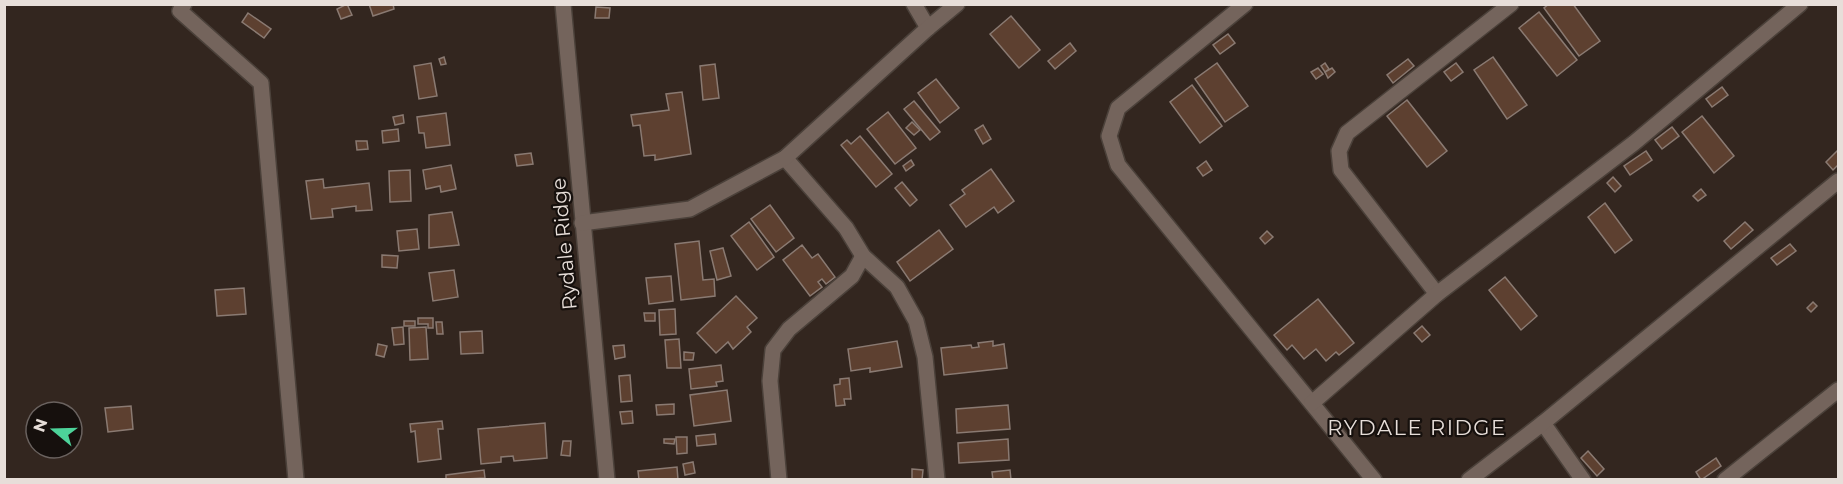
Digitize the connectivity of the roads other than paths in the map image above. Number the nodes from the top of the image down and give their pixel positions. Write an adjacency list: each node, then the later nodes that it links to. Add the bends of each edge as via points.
1 (184, 4): 17 (street, via 180,11 261,83)
2 (563, 4): 11 (street, Rydale Ridge)
3 (914, 4): 8 (street)
4 (957, 4): 8 (street)
5 (1245, 4): 15 (street, via 1118,108 1109,136 1118,165)
6 (1511, 4): 13 (street, via 1347,133 1339,151 1341,170)
7 (1800, 4): 13 (street, via 1634,143)
8 (928, 28): 9 (street)
9 (785, 158): 11 (street, via 690,209); 12 (street, via 846,228)
10 (1839, 182): 16 (street)
11 (582, 223): 18 (street, Rydale Ridge)
12 (863, 256): 19 (street, via 852,276 789,329 773,350 770,381); 20 (street, via 897,287 916,321 925,357)
13 (1437, 294): 15 (street)
14 (1839, 390): 24 (street)
15 (1312, 403): 21 (street)
16 (1544, 423): 22 (street); 23 (street)
17 (297, 480)
18 (607, 480)
19 (779, 480)
20 (937, 480)
21 (1374, 480)
22 (1469, 480)
23 (1583, 480)
24 (1725, 480)

